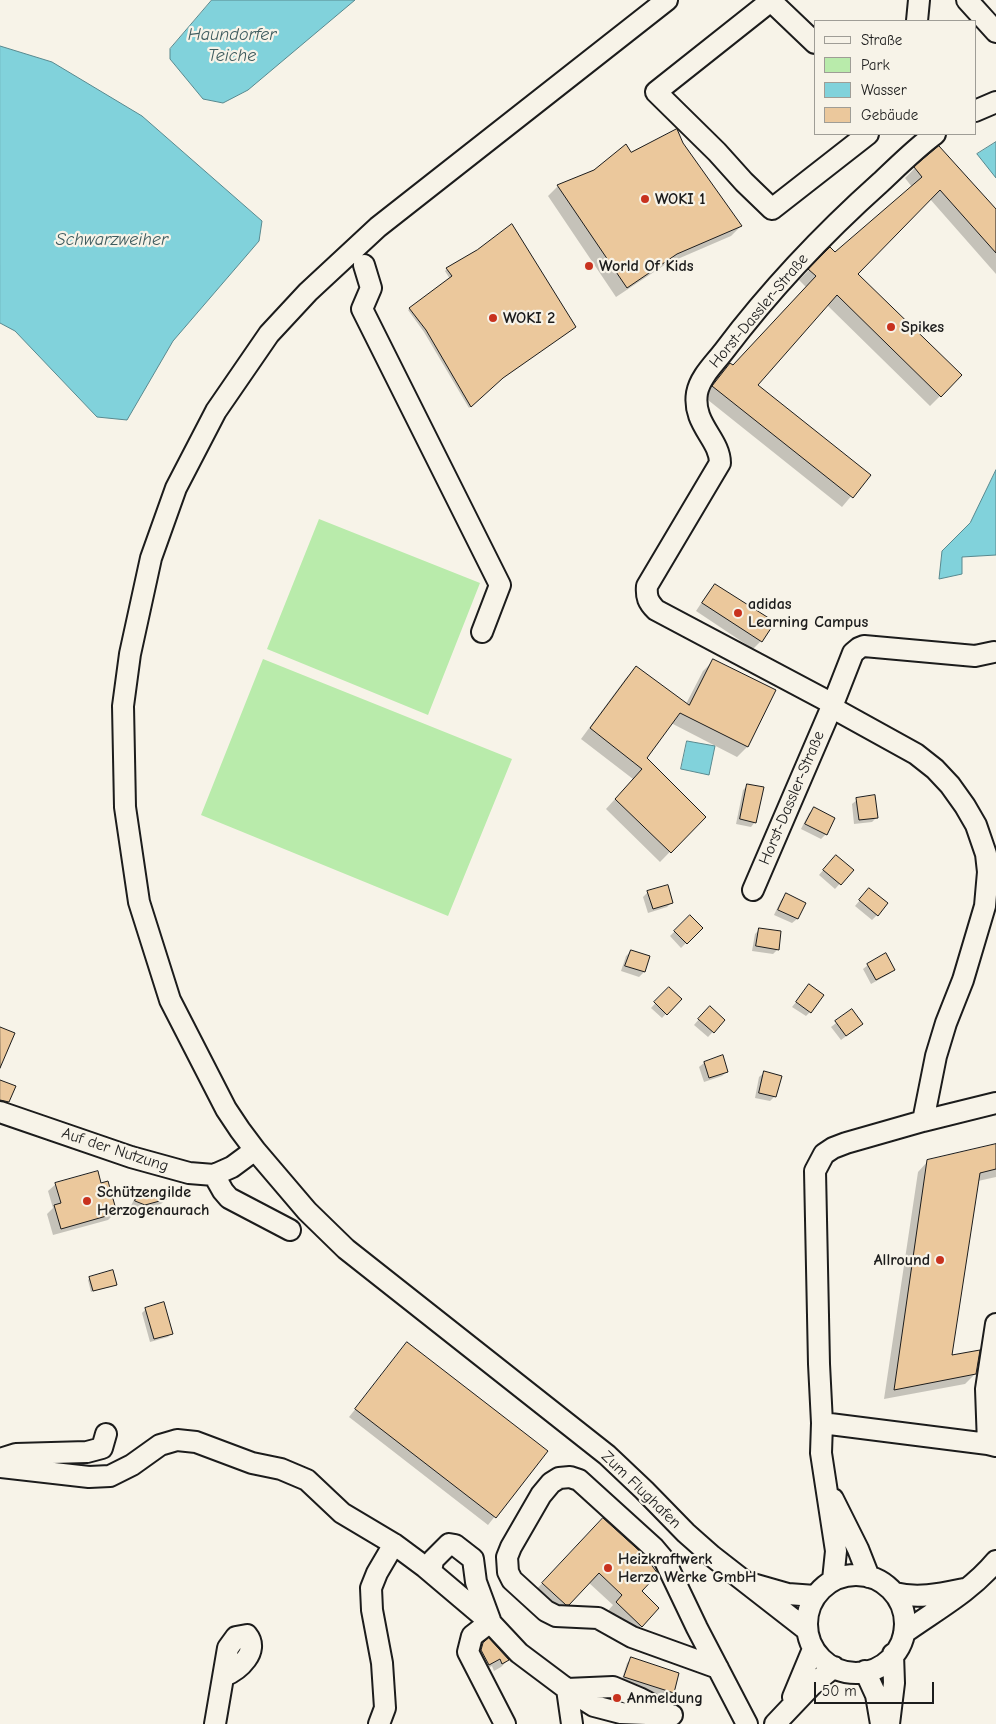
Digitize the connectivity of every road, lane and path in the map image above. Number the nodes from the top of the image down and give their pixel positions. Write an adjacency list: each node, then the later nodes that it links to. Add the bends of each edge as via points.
1 (667, 0): 20 (street, Zum Flughafen, via 378,227 308,292 269,334 216,411 176,488 160,532 151,558 130,654 123,706 125,807 139,902 170,1000 226,1109)
2 (772, 0): 7 (street); 10 (street, via 656,92 772,209)
3 (919, 0): 5 (street)
4 (967, 0): 6 (street)
5 (917, 20)
6 (996, 32)
7 (814, 42)
8 (996, 102): 9 (street)
9 (976, 111)
10 (867, 135)
11 (934, 135): 15 (street, Horst-Dassler-Straße, via 812,248 707,372 697,392 698,414 719,454 720,463 647,586 646,595 656,610)
12 (364, 264): 13 (street, via 371,288 362,309 500,585)
13 (482, 632)
14 (994, 652): 15 (street, Horst-Dassler-Straße, via 974,656 864,646 853,653)
15 (832, 705): 16 (street, Horst-Dassler-Straße); 19 (street, Horst-Dassler-Straße, via 916,754 935,769 965,806 986,854 985,906 936,1056)
16 (753, 890)
17 (996, 1103): 19 (street)
18 (0, 1112): 21 (street, Auf der Nutzung, via 139,1159 189,1173)
19 (924, 1121): 25 (street, via 833,1148 824,1154 815,1170)
20 (255, 1150): 21 (street, via 232,1167); 36 (street, Zum Flughafen, via 306,1211 346,1249 607,1455 686,1533)
21 (214, 1175): 22 (street, via 229,1198)
22 (290, 1230)
23 (996, 1324): 24 (street)
24 (991, 1388): 27 (street)
25 (822, 1423): 27 (street); 30 (street)
26 (106, 1434): 28 (street, via 102,1448 87,1452 16,1454)
27 (992, 1445)
28 (0, 1459)
29 (0, 1467): 31 (street, via 89,1477 110,1476 132,1465 160,1444 177,1440 196,1442 307,1480 342,1513)
30 (825, 1484): 34 (street); 35 (street, via 836,1551)
31 (394, 1544): 33 (street); 52 (street, via 371,1588 385,1708)
32 (996, 1561): 37 (street)
33 (431, 1572): 40 (street); 40 (street, via 433,1560 449,1544 473,1559 476,1582)
34 (870, 1577): 35 (street, via 844,1576); 38 (street)
35 (833, 1580): 39 (street)
36 (747, 1583): 39 (street, Zum Flughafen, via 788,1594); 42 (street, Zum Flughafen)
37 (968, 1588): 38 (street, via 923,1596); 41 (street)
38 (894, 1593): 41 (street, via 901,1605)
39 (815, 1596): 42 (street, via 807,1618)
40 (490, 1622): 48 (street, via 519,1653); 53 (street, via 472,1636 468,1652)
41 (904, 1633): 43 (street)
42 (810, 1639): 44 (street, via 822,1660); 49 (street)
43 (893, 1654): 46 (street, via 876,1668); 57 (street, via 894,1683)
44 (834, 1667): 46 (street); 49 (street)
45 (718, 1668): 45 (street, via 674,1576 654,1548 579,1480 559,1478 551,1483 511,1547 506,1564 512,1580 556,1616 598,1618 632,1637); 55 (street)
46 (865, 1672): 56 (street, via 876,1695)
47 (224, 1676): 51 (street)
48 (566, 1689): 50 (street, via 613,1687); 54 (street)
49 (780, 1719)
50 (676, 1720)
51 (215, 1724)
52 (379, 1724)
53 (506, 1724)
54 (572, 1724)
55 (746, 1724)
56 (881, 1724)
57 (888, 1724)

